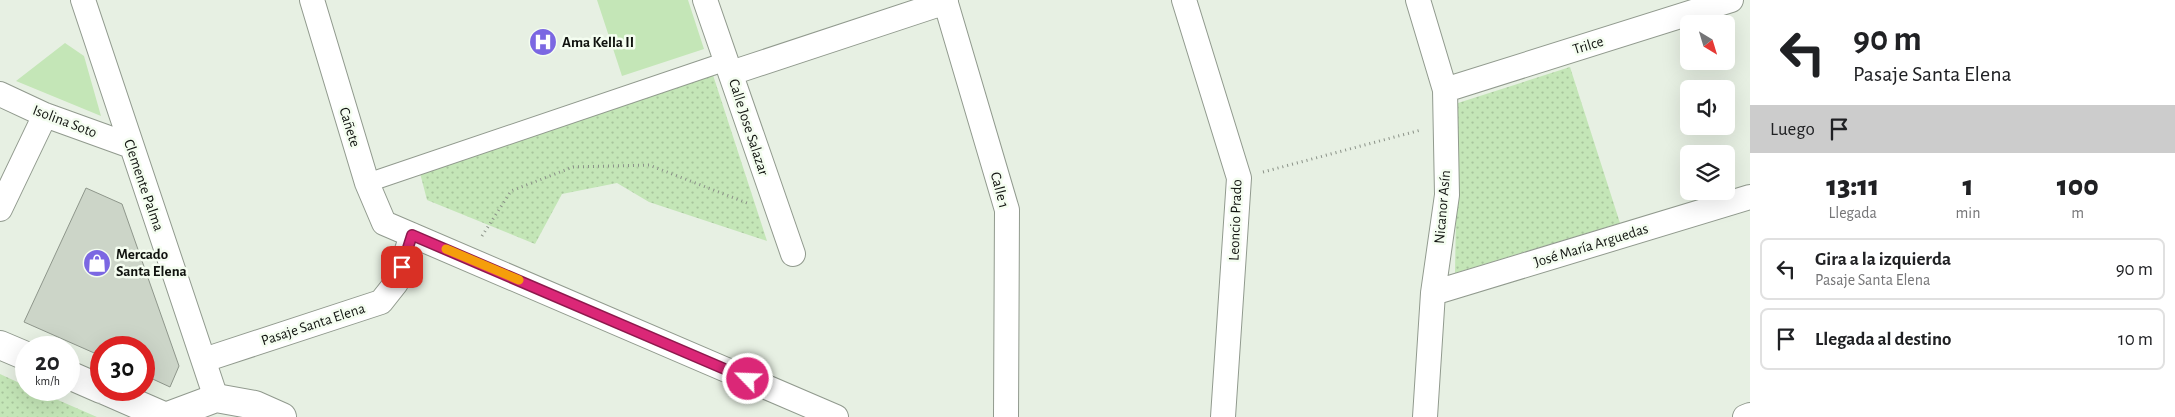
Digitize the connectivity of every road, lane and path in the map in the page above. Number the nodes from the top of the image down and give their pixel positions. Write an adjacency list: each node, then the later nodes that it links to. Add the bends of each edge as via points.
1 (83, 0): 13 (street, Clemente Palma)
2 (312, 0): 15 (street, Cañete)
3 (705, 0): 8 (street, Calle Jose Salazar)
4 (1184, 0): 14 (street, Leoncio Prado)
5 (1418, 0): 9 (street, Nicanor Asín)
6 (1731, 0): 9 (street, Trilce)
7 (946, 1): 8 (street); 32 (street, Calle 1, via 1007,210)
8 (729, 67): 15 (street); 18 (street, Calle Jose Salazar)
9 (1445, 90): 12 (street, Nicanor Asín)
10 (0, 94): 11 (street, Isolina Soto)
11 (44, 115): 13 (street, Isolina Soto); 17 (street)
12 (1446, 123): 14 (path); 22 (street, Nicanor Asín, via 1447,195)
13 (131, 146): 25 (street, Clemente Palma)
14 (1239, 178): 33 (street, Leoncio Prado)
15 (367, 183): 19 (street, Cañete, via 384,222)
16 (1750, 197): 22 (street, José María Arguedas)
17 (0, 209)
18 (778, 216): 20 (street, Calle Jose Salazar); 21 (path, via 649,164 573,166 512,191)
19 (412, 235): 21 (street); 25 (street, Pasaje Santa Elena, via 396,283 381,302)
20 (792, 254)
21 (468, 258): 31 (street)
22 (1433, 293): 34 (street, Nicanor Asín)
23 (0, 345): 24 (main road)
24 (15, 351)
25 (204, 360): 26 (street, Clemente Palma)
26 (216, 398): 29 (main road); 30 (main road, via 255,405)
27 (130, 401): 29 (main road)
28 (1750, 415): 35 (street)
29 (165, 417)
30 (282, 417)
31 (836, 417)
32 (1006, 417)
33 (1223, 417)
34 (1425, 417)
35 (1745, 417)

